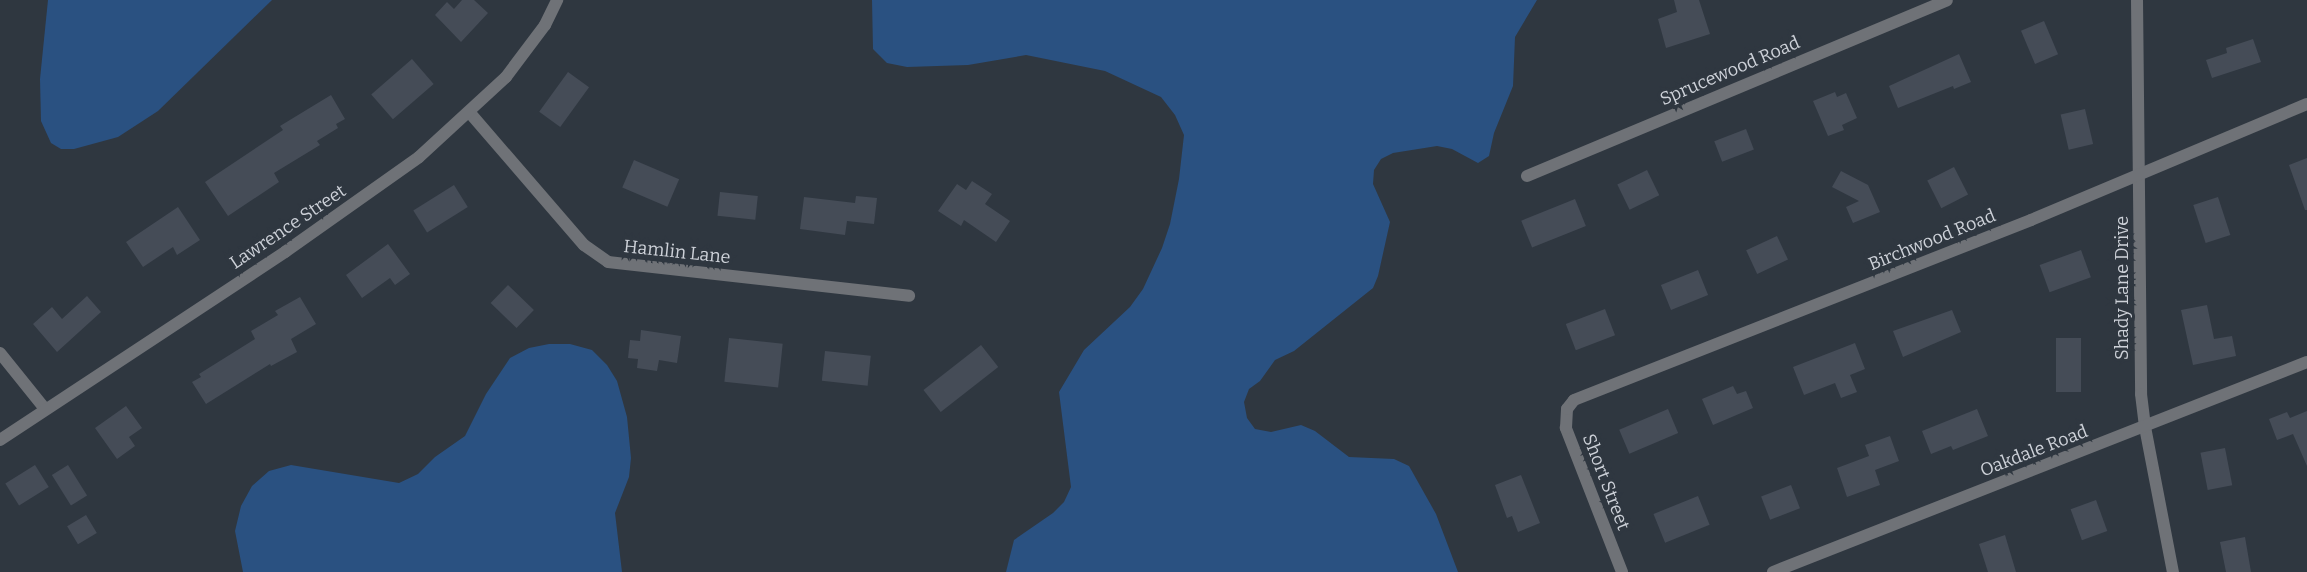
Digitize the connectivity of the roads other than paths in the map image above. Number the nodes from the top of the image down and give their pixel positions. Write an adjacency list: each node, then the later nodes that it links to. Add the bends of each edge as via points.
1 (557, 0): 5 (street, Lawrence Street, via 530,47)
2 (1947, 0): 7 (street, Sprucewood Road)
3 (2137, 0): 6 (street, Shady Lane Drive)
4 (2307, 104): 6 (street, Birchwood Road)
5 (470, 113): 8 (street, Hamlin Lane, via 584,245 608,262); 12 (street, Lawrence Street, via 419,158 362,199)
6 (2140, 173): 11 (street, Birchwood Road, via 2031,220 1609,385); 13 (street, Shady Lane Drive, via 2141,394)
7 (1527, 176)
8 (909, 296)
9 (0, 353): 12 (street)
10 (2307, 362): 13 (street, Oakdale Road)
11 (1569, 405): 15 (street, Short Street, via 1565,418 1568,435)
12 (45, 409): 14 (street, Lawrence Street)
13 (2145, 427): 16 (street, Oakdale Road); 17 (street, Shady Lane Drive)
14 (0, 440)
15 (1622, 572)
16 (1773, 572)
17 (2173, 572)

